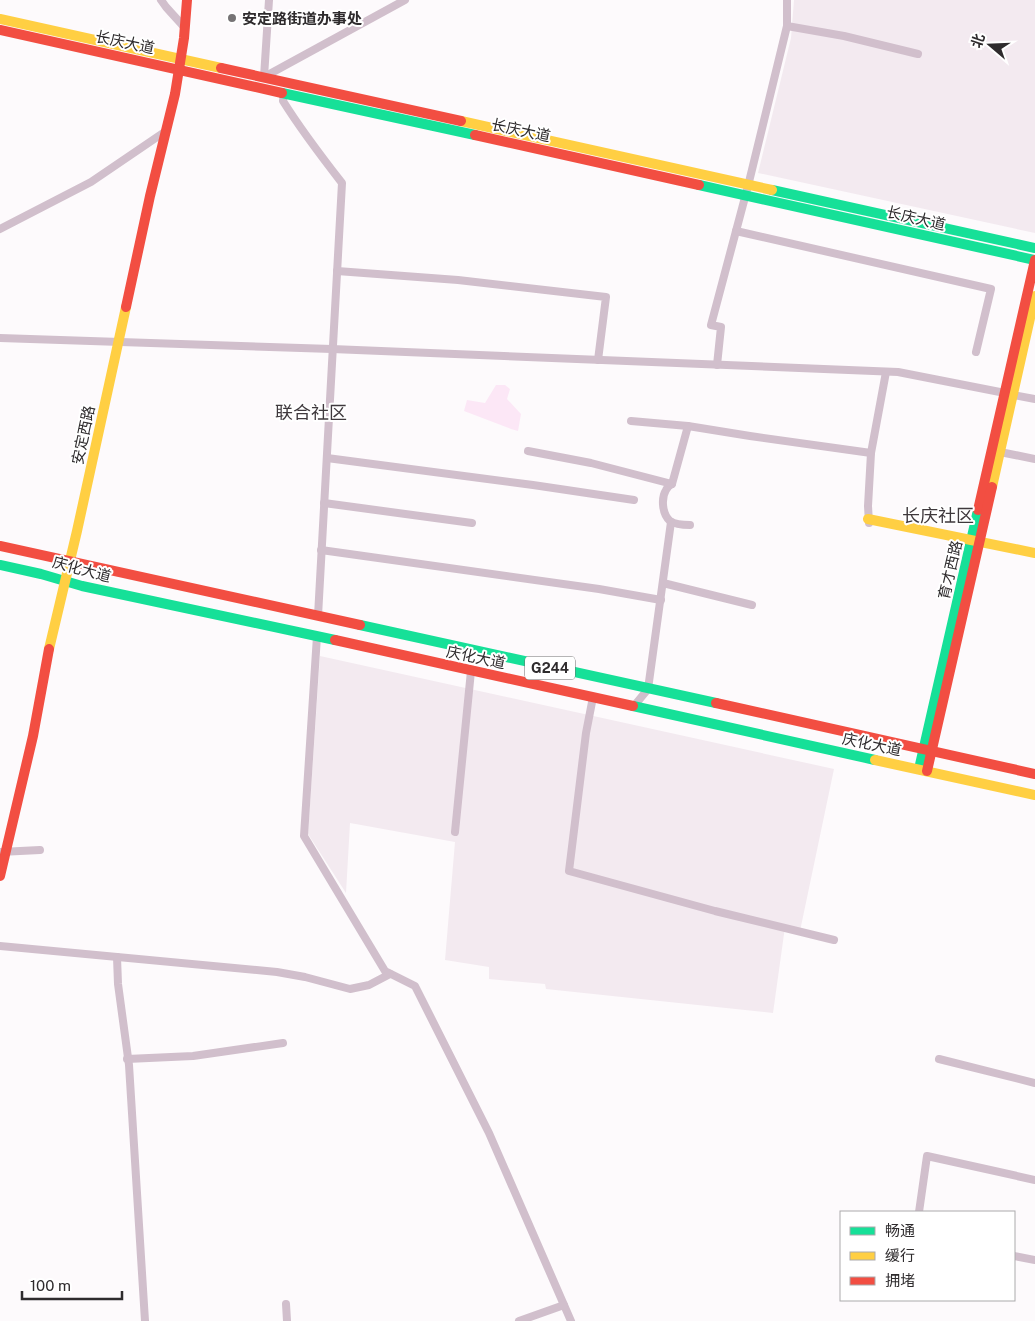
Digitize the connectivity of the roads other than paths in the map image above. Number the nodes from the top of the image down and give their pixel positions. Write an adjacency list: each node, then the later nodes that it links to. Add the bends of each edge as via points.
1 (162, 0): 8 (street)
2 (182, 0): 8 (main road, 安定西路)
3 (187, 0): 8 (main road, 安定西路)
4 (269, 0): 13 (street)
5 (405, 0): 13 (street)
6 (787, 0): 9 (street)
7 (0, 19): 12 (main road, 长庆大道)
8 (183, 26): 12 (main road, 安定西路)
9 (787, 26): 11 (street); 16 (street)
10 (0, 30): 12 (main road, 长庆大道)
11 (918, 54)
12 (178, 63): 13 (main road, 长庆大道); 14 (main road, 长庆大道); 15 (main road, 安定西路)
13 (264, 77): 16 (main road, 长庆大道)
14 (284, 93): 17 (main road, 长庆大道); 22 (street, via 283,101 342,183)
15 (163, 133): 18 (street, via 91,182); 25 (main road, 安定西路)
16 (748, 185): 17 (street); 20 (main road, 长庆大道)
17 (745, 195): 19 (street); 21 (main road, 长庆大道)
18 (0, 230)
19 (736, 231): 27 (street, via 991,289); 29 (street, via 711,324 721,327)
20 (1035, 248)
21 (1035, 260): 31 (main road, 育才西路)
22 (336, 270): 26 (street); 28 (street, via 606,297)
23 (1035, 296): 31 (main road, 育才西路)
24 (0, 338): 25 (street)
25 (115, 342): 26 (street); 52 (main road, 安定西路)
26 (332, 349): 28 (street); 38 (street)
27 (976, 352)
28 (598, 360): 29 (street)
29 (717, 365): 30 (street)
30 (886, 372): 31 (street); 37 (street)
31 (1009, 394): 32 (street); 36 (main road, 育才西路); 47 (main road, 育才西路)
32 (1035, 399)
33 (631, 421): 34 (street)
34 (688, 426): 37 (street); 40 (street)
35 (528, 450): 40 (street)
36 (1000, 452): 39 (street); 47 (main road, 育才西路)
37 (871, 453): 43 (street)
38 (327, 458): 41 (street); 42 (street)
39 (1035, 458)
40 (672, 484): 44 (street, via 666,489 663,505)
41 (634, 500)
42 (324, 503): 45 (street); 49 (street)
43 (868, 521): 47 (main road)
44 (671, 522): 46 (street); 55 (street)
45 (472, 523)
46 (690, 525)
47 (975, 543): 50 (main road); 51 (main road); 64 (main road, 育才西路)
48 (0, 546): 52 (main road, 庆化大道 / G244)
49 (322, 550): 56 (street); 58 (street)
50 (1035, 553)
51 (1035, 558)
52 (67, 561): 54 (main road, 安定西路); 58 (main road, 庆化大道 / G244)
53 (0, 565): 54 (main road, 庆化大道 / G244)
54 (63, 580): 59 (main road, 庆化大道 / G244); 70 (main road, 安定西路, via 33,736)
55 (663, 582): 56 (street); 57 (street)
56 (661, 600): 61 (street)
57 (752, 605)
58 (318, 616): 61 (main road, 庆化大道 / G244)
59 (317, 636): 60 (main road, 庆化大道 / G244); 75 (street, via 304,836 385,971)
60 (471, 671): 62 (main road, 庆化大道 / G244); 68 (street)
61 (648, 689): 63 (street); 64 (main road, 庆化大道 / G244)
62 (593, 697): 63 (main road, 庆化大道 / G244); 72 (street, via 569,871)
63 (634, 706): 65 (main road, 庆化大道 / G244)
64 (928, 750): 65 (main road, 育才西路); 66 (main road, 庆化大道 / G244)
65 (923, 770): 67 (main road, 庆化大道 / G244)
66 (1035, 774)
67 (1035, 795)
68 (456, 832)
69 (40, 850): 70 (street)
70 (2, 852): 71 (main road, 安定西路)
71 (0, 876)
72 (834, 940)
73 (0, 946): 74 (street)
74 (117, 957): 75 (street, via 277,972 350,988 369,985); 77 (street)
75 (390, 974): 85 (street, via 415,986 489,1133)
76 (283, 1043): 77 (street, via 193,1056)
77 (127, 1059): 86 (street)
78 (939, 1059): 79 (street)
79 (1035, 1083)
80 (1035, 1180): 81 (street, via 927,1156)
81 (919, 1211)
82 (1015, 1256): 83 (street)
83 (1035, 1260)
84 (286, 1304): 87 (street)
85 (564, 1305): 88 (street); 89 (street)
86 (144, 1321)
87 (287, 1321)
88 (519, 1321)
89 (571, 1321)

